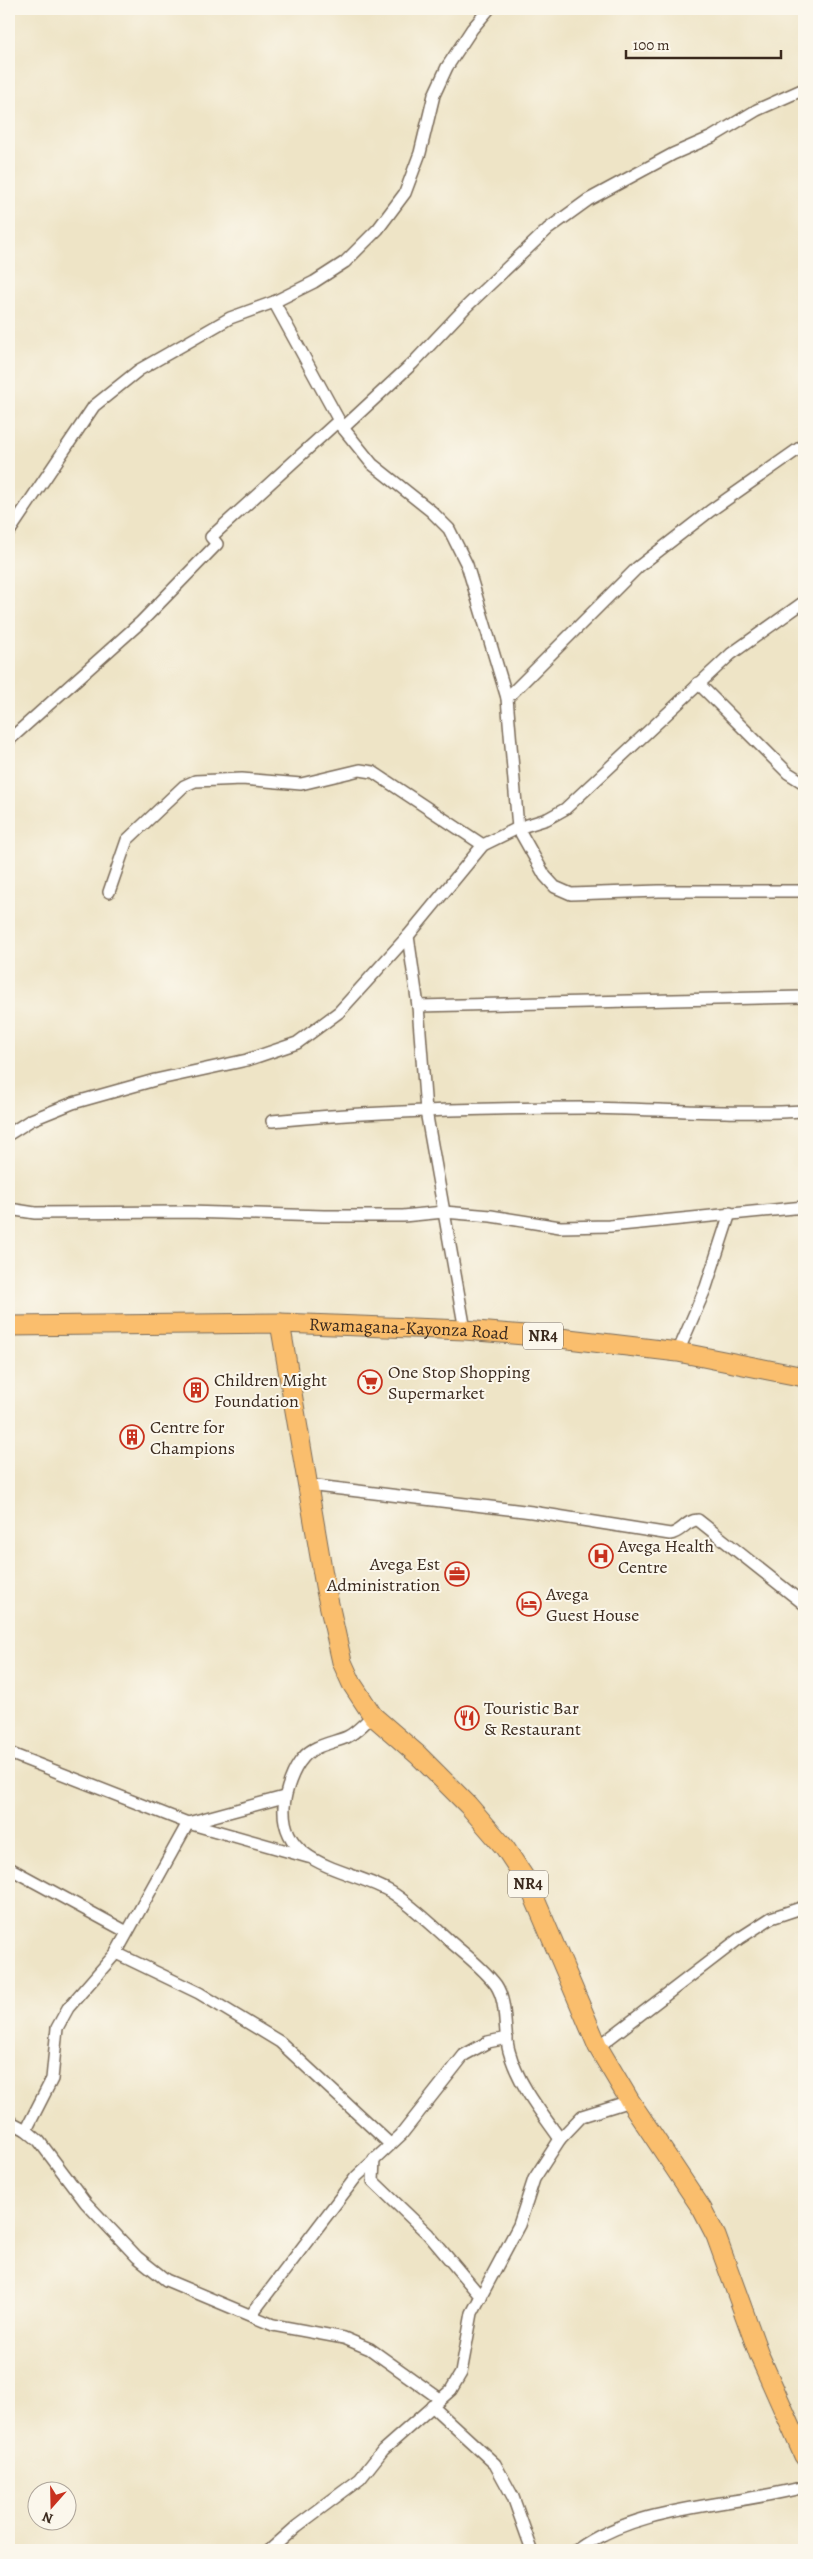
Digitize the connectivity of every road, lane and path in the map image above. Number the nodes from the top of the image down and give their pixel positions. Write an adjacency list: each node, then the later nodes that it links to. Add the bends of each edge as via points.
1 (489, 9): 3 (street, via 447,67 434,95 406,193 378,229 345,262)
2 (804, 90): 4 (street, via 757,110 712,137 673,154 588,200 548,229)
3 (274, 302): 4 (street); 6 (street, via 230,318 173,350 139,370 94,406)
4 (343, 428): 9 (street, via 372,464 449,529 467,564); 10 (street, via 337,422 211,538 217,544 141,622)
5 (804, 445): 9 (street, via 638,566)
6 (9, 532)
7 (802, 607): 8 (street, via 731,654)
8 (698, 683): 11 (street, via 788,773); 12 (street, via 565,809 548,819)
9 (507, 698): 12 (street)
10 (9, 740)
11 (804, 783)
12 (518, 828): 13 (street); 14 (street, via 545,876 555,887 571,894)
13 (483, 845): 15 (street, via 373,772 360,770 301,784 242,779 195,781 175,793 127,840); 16 (street)
14 (804, 891)
15 (109, 892)
16 (408, 936): 18 (street); 22 (street, via 338,1012 297,1043 247,1060 155,1080 73,1103 31,1120)
17 (804, 997): 18 (street)
18 (418, 1006): 19 (street)
19 (426, 1111): 20 (street, via 584,1108 764,1113); 21 (street); 25 (street)
20 (804, 1111)
21 (272, 1121)
22 (9, 1134)
23 (804, 1207): 26 (street)
24 (9, 1209): 25 (street, via 35,1213 188,1212 324,1216 403,1216)
25 (444, 1212): 26 (street, via 560,1227 610,1226); 29 (street)
26 (730, 1213): 30 (street, via 706,1287)
27 (280, 1323): 28 (highway, NR4); 29 (highway, Rwamagana-Kayonza Road / NR4); 32 (highway, NR4)
28 (9, 1326)
29 (465, 1330): 30 (highway, Rwamagana-Kayonza Road / NR4)
30 (678, 1352): 31 (highway, Rwamagana-Kayonza Road / NR4)
31 (804, 1377)
32 (308, 1485): 33 (street, via 532,1512 670,1534 692,1520 698,1520); 34 (highway, NR4, via 342,1662)
33 (804, 1604)
34 (373, 1716): 36 (street, via 348,1736 310,1751 302,1758); 44 (highway, NR4, via 468,1805 505,1848 528,1882)
35 (9, 1753): 37 (street)
36 (284, 1797): 37 (street); 38 (street, via 284,1816 289,1834 302,1851)
37 (188, 1823): 38 (street); 41 (street)
38 (313, 1858): 43 (street, via 323,1865 388,1890 476,1964 496,1986 502,2000)
39 (9, 1868): 41 (street)
40 (804, 1907): 44 (street, via 771,1918 740,1938)
41 (127, 1932): 42 (street)
42 (116, 1953): 47 (street, via 68,2008 56,2028 52,2079); 49 (street, via 199,1993 280,2042)
43 (507, 2038): 48 (street, via 509,2052 526,2090); 49 (street, via 488,2042 464,2055 401,2135)
44 (598, 2047): 45 (highway, NR4)
45 (630, 2101): 48 (street, via 582,2116); 54 (highway, NR4, via 702,2209 716,2236 760,2357)
46 (9, 2121): 47 (street)
47 (26, 2130): 52 (street, via 39,2141 86,2203 137,2257 166,2280)
48 (560, 2139): 51 (street, via 534,2179 519,2225)
49 (390, 2144): 50 (street)
50 (374, 2160): 51 (street, via 373,2181 428,2234); 52 (street, via 356,2177)
51 (481, 2297): 53 (street, via 472,2313 460,2372 451,2390)
52 (251, 2315): 53 (street, via 273,2325 344,2338 370,2349)
53 (436, 2403): 56 (street, via 383,2450 360,2480 296,2526); 57 (street, via 495,2464 513,2497)
54 (804, 2456)
55 (804, 2487): 58 (street, via 621,2525)
56 (270, 2550)
57 (532, 2550)
58 (577, 2550)

